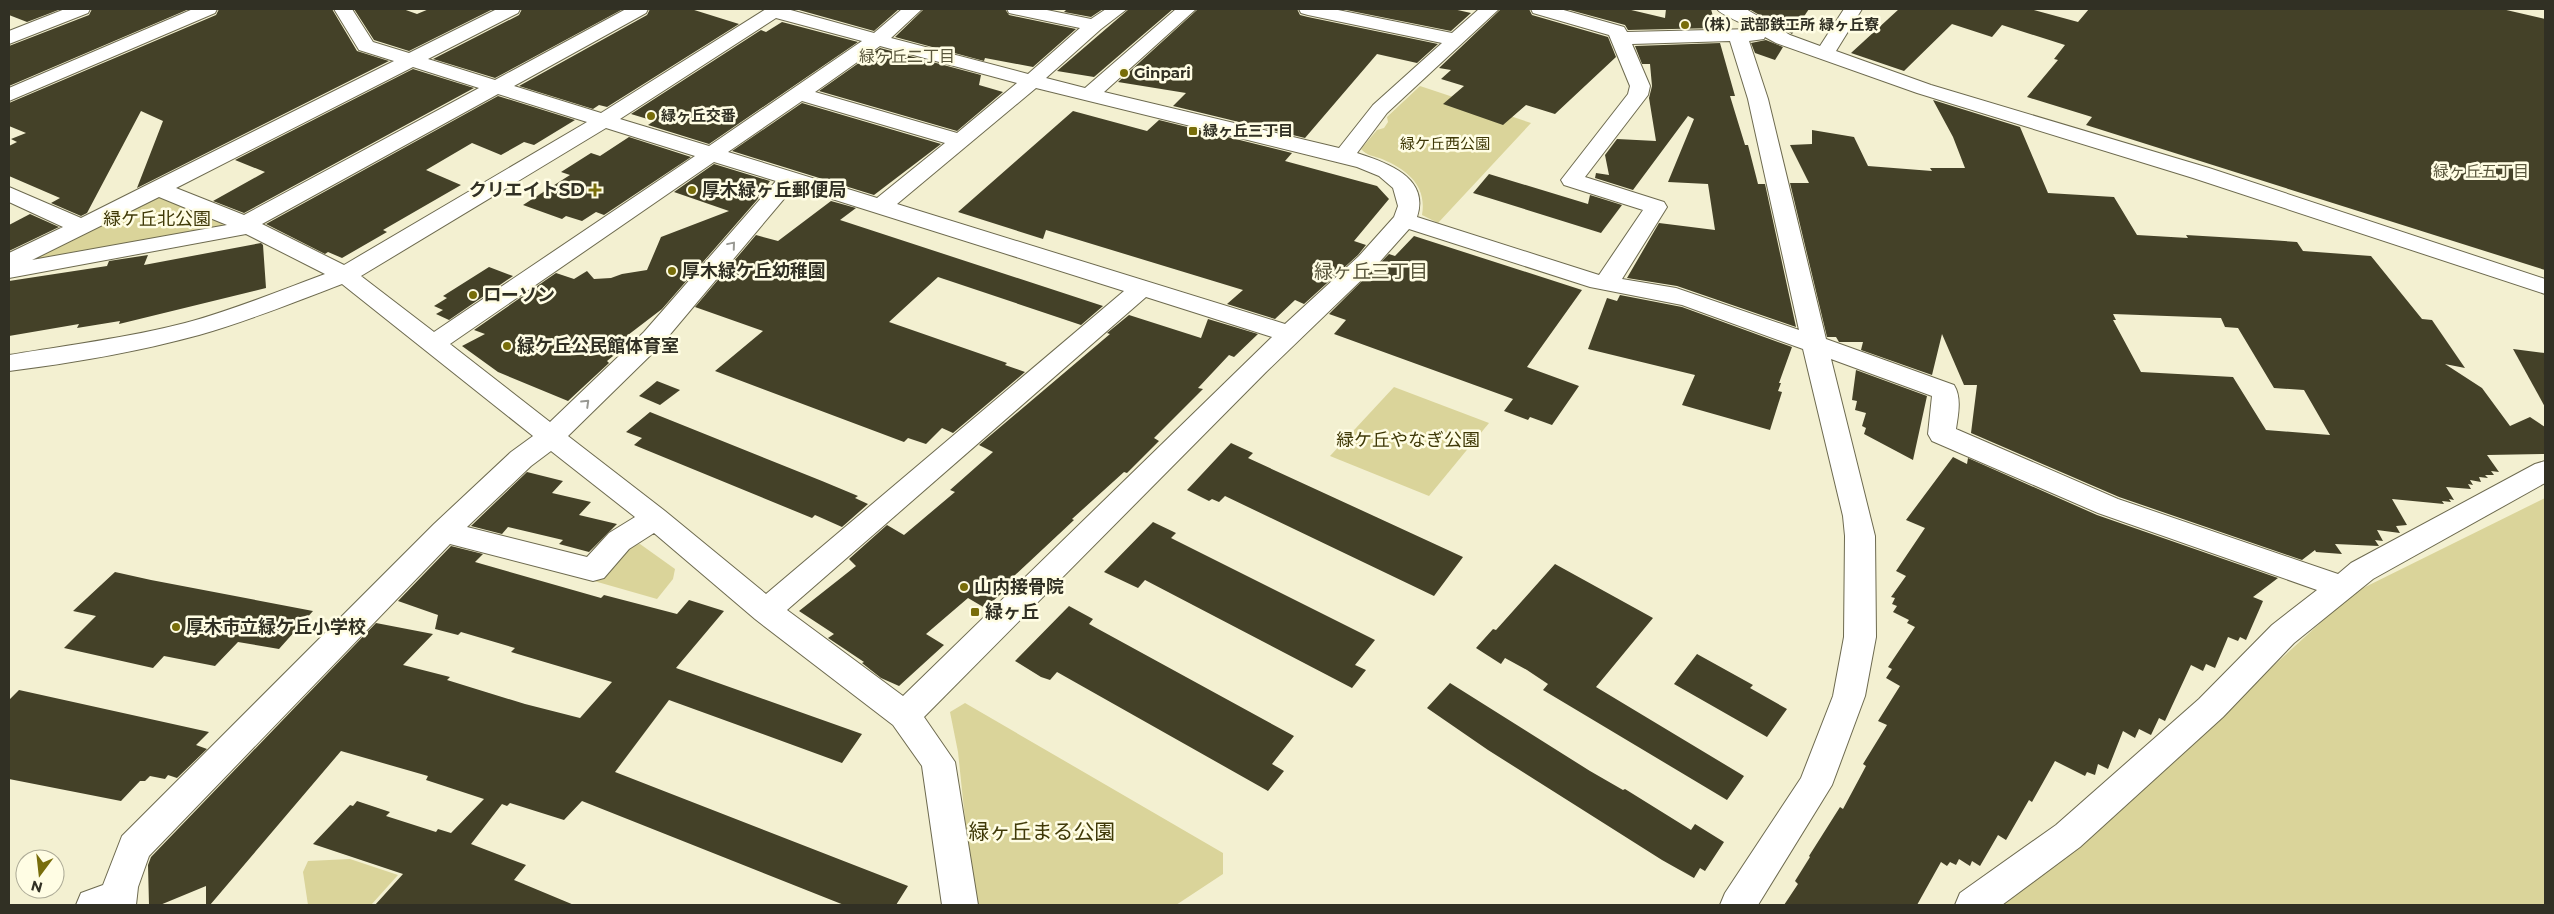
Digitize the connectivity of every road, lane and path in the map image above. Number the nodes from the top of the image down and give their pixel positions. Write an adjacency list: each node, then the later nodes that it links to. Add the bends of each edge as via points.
1 (81, 9): 20 (street)
2 (208, 9): 29 (street)
3 (510, 9): 25 (street)
4 (639, 9): 27 (street)
5 (747, 9): 16 (street)
6 (912, 9): 22 (street)
7 (1016, 9): 17 (street)
8 (1118, 9): 17 (street)
9 (1187, 9): 30 (street)
10 (1308, 9): 23 (street)
11 (1490, 9): 23 (street)
12 (1540, 9): 21 (street, via 1617,31)
13 (1726, 9): 19 (street)
14 (1853, 9): 24 (street)
15 (351, 11): 25 (street, via 366,46)
16 (774, 12): 22 (street); 31 (street)
17 (1094, 25): 26 (street)
18 (1738, 35): 19 (street); 21 (street); 50 (street, via 1758,99)
19 (1776, 35): 24 (street)
20 (9, 38)
21 (1622, 38): 45 (street, via 1640,86 1638,95 1572,180 1656,208 1610,276)
22 (878, 39): 26 (street); 28 (street)
23 (1456, 40): 34 (street, via 1380,109)
24 (1826, 54): 46 (street, via 1924,89 2201,172)
25 (412, 60): 27 (street); 36 (street)
26 (1032, 81): 30 (street); 32 (street)
27 (497, 87): 31 (street); 40 (street)
28 (799, 94): 32 (street); 33 (street)
29 (9, 95)
30 (1090, 95): 34 (street)
31 (604, 120): 33 (street); 44 (street)
32 (960, 140): 38 (street)
33 (712, 154): 35 (street); 49 (street)
34 (1344, 156): 39 (street, via 1372,165 1403,184 1409,207)
35 (790, 178): 38 (street); 52 (street, one-way to 35, via 653,338)
36 (158, 189): 40 (street); 41 (street)
37 (9, 194): 41 (street)
38 (881, 206): 47 (street)
39 (1404, 220): 45 (street); 48 (street, via 1378,250)
40 (245, 224): 43 (street, via 236,230); 44 (street)
41 (81, 226): 42 (street)
42 (9, 262)
43 (9, 271)
44 (346, 275): 49 (street); 51 (street, via 191,329 138,342)
45 (1610, 284): 50 (street, via 1691,300)
46 (2545, 287)
47 (1142, 288): 48 (street); 57 (street)
48 (1289, 334): 58 (street)
49 (433, 344): 52 (street)
50 (1814, 344): 56 (street, via 1945,391 1942,434 2108,506); 61 (street, via 1858,516 1860,638 1849,696 1815,785)
51 (9, 363)
52 (551, 437): 54 (street); 55 (street, via 521,459)
53 (2545, 471): 56 (street)
54 (655, 518): 55 (street, via 619,541 593,570); 57 (street)
55 (444, 532): 59 (street, via 134,847)
56 (2340, 586): 62 (street, via 2283,634 2212,708 2068,836)
57 (766, 611): 58 (street)
58 (905, 715): 60 (street, via 938,762)
59 (111, 902)
60 (960, 905)
61 (1738, 905)
62 (1973, 905)

